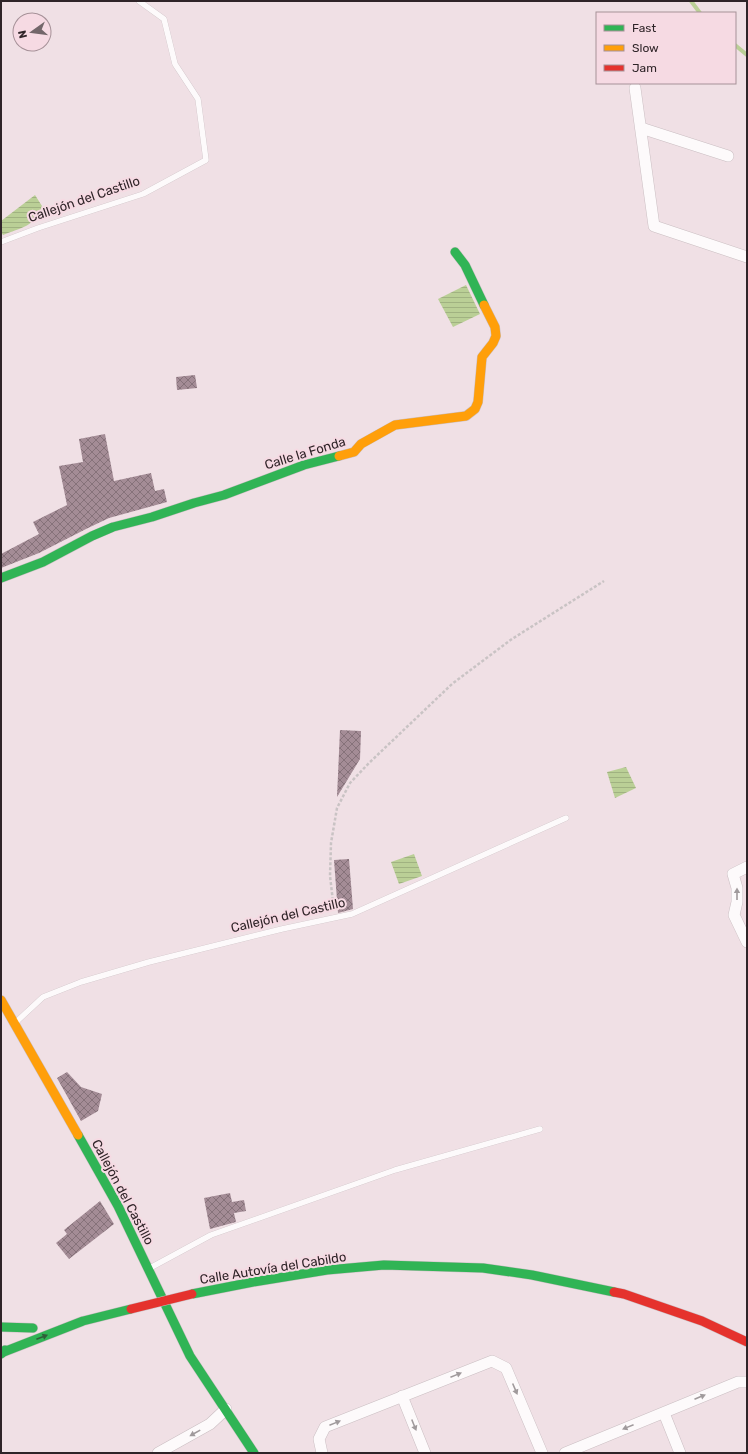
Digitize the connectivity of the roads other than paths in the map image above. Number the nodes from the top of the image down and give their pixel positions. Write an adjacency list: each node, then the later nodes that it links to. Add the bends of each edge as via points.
1 (139, 1): 5 (lane, Callejón del Castillo, via 164,19 175,64 198,99 206,160 143,194 45,225)
2 (635, 88): 3 (street)
3 (641, 128): 4 (street); 7 (street, via 654,226)
4 (728, 156)
5 (1, 242)
6 (455, 252): 8 (street, Calle la Fonda, via 465,264 495,327 496,336 482,357 478,402 475,409 466,416 395,425 361,444 354,452 304,465 224,495 114,527 43,562)
7 (747, 258)
8 (1, 578)
9 (566, 818): 13 (lane, Callejón del Castillo, via 352,914 156,960 80,982 43,997)
10 (747, 868): 11 (street, one-way to 10, via 734,915 738,888 733,874)
11 (747, 942)
12 (1, 1000): 13 (street, Callejón del Castillo)
13 (15, 1023): 15 (street, Callejón del Castillo, via 118,1206)
14 (540, 1129): 15 (lane, via 394,1170 211,1235)
15 (148, 1269): 24 (street, Callejón del Castillo, via 190,1356)
16 (84, 1321): 18 (street, Calle Autovía del Cabildo); 20 (street, Calle Autovía del Cabildo, bridge, via 192,1294 327,1270 384,1265 483,1268 532,1275 624,1294 702,1321); 21 (street, Calle Autovía del Cabildo, one-way to 16)
17 (1, 1327): 18 (street)
18 (40, 1327): 19 (street, Calle Autovía del Cabildo)
19 (1, 1335)
20 (747, 1342)
21 (2, 1352)
22 (747, 1382): 25 (street, one-way to 22, via 738,1382)
23 (402, 1396): 28 (street, one-way to 23, via 319,1439 325,1427); 29 (street, one-way to 29); 30 (street, one-way to 30, via 492,1361 506,1368)
24 (226, 1409): 26 (street, one-way to 26, via 210,1424); 27 (street, Callejón del Castillo)
25 (664, 1413): 31 (street, one-way to 31); 32 (street)
26 (158, 1453)
27 (254, 1453)
28 (322, 1453)
29 (425, 1453)
30 (542, 1453)
31 (565, 1453)
32 (680, 1453)

